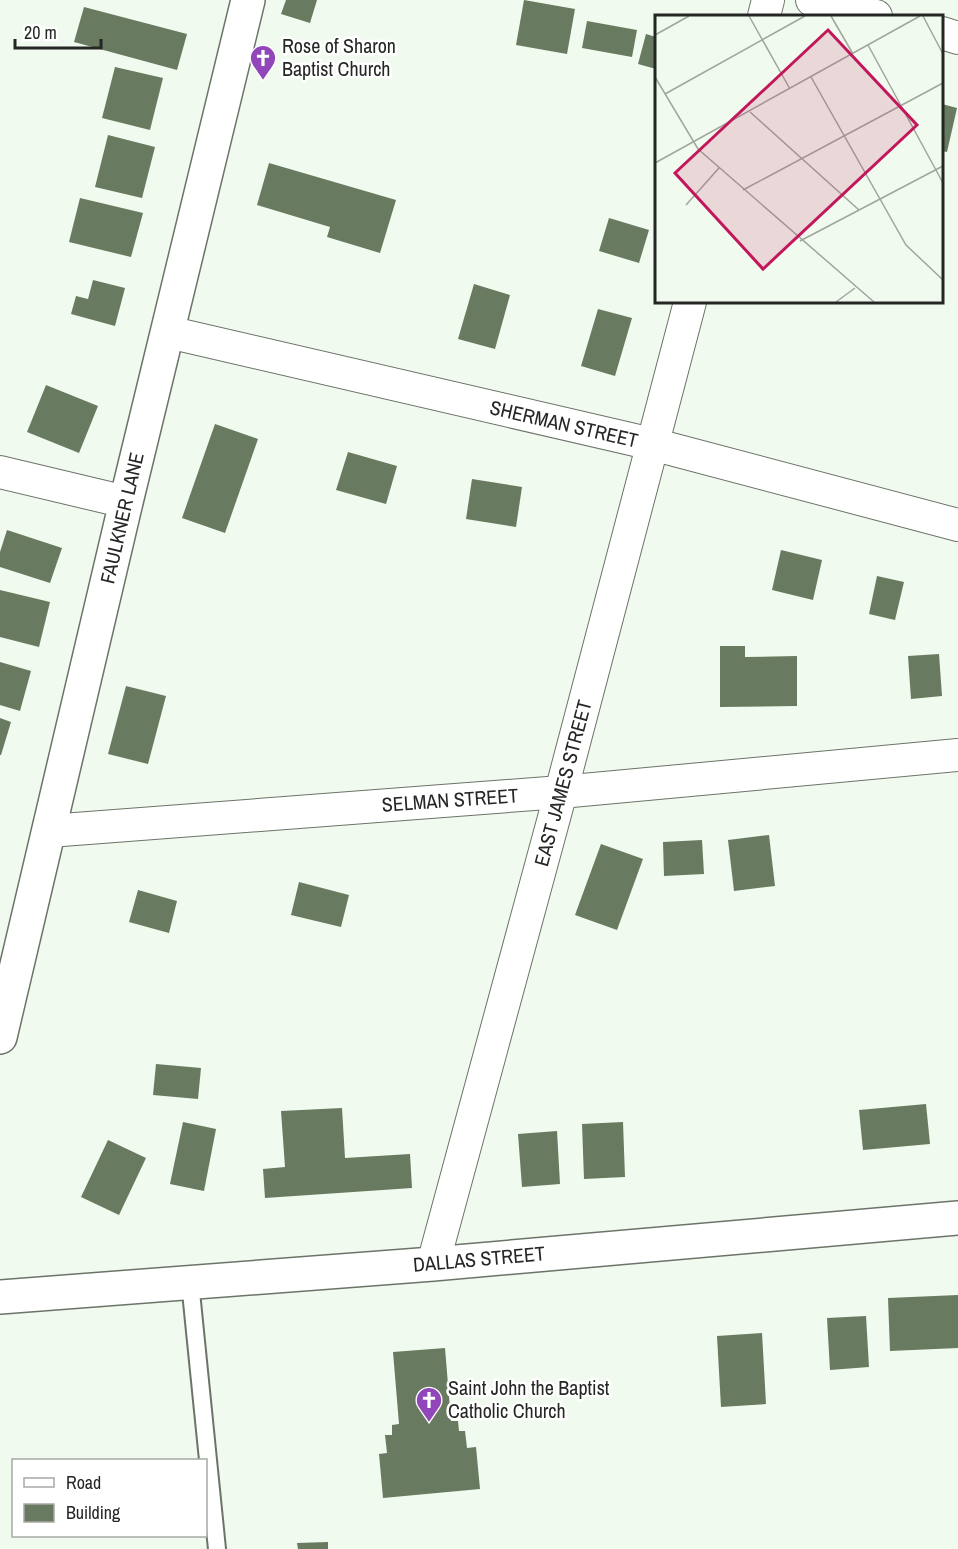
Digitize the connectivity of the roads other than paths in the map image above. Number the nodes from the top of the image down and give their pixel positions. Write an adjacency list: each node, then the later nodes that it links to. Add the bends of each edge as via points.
1 (248, 0): 9 (street, FAULKNER LANE)
2 (768, 0): 4 (street)
3 (812, 0): 5 (street)
4 (764, 15)
5 (872, 15)
6 (943, 33): 7 (street)
7 (958, 38)
8 (690, 303): 10 (street, EAST JAMES STREET)
9 (168, 332): 10 (street, SHERMAN STREET); 12 (street, FAULKNER LANE)
10 (652, 444): 13 (street, SHERMAN STREET); 15 (street, EAST JAMES STREET)
11 (0, 472): 12 (street)
12 (126, 502): 16 (street, FAULKNER LANE)
13 (958, 525)
14 (958, 755): 15 (street, SELMAN STREET)
15 (561, 792): 16 (street, SELMAN STREET); 19 (street, EAST JAMES STREET)
16 (49, 831): 17 (street, FAULKNER LANE)
17 (0, 1037)
18 (958, 1218): 19 (street, DALLAS STREET)
19 (433, 1263): 20 (street, DALLAS STREET)
20 (190, 1282): 21 (street, DALLAS STREET); 22 (lane)
21 (0, 1297)
22 (217, 1549)

